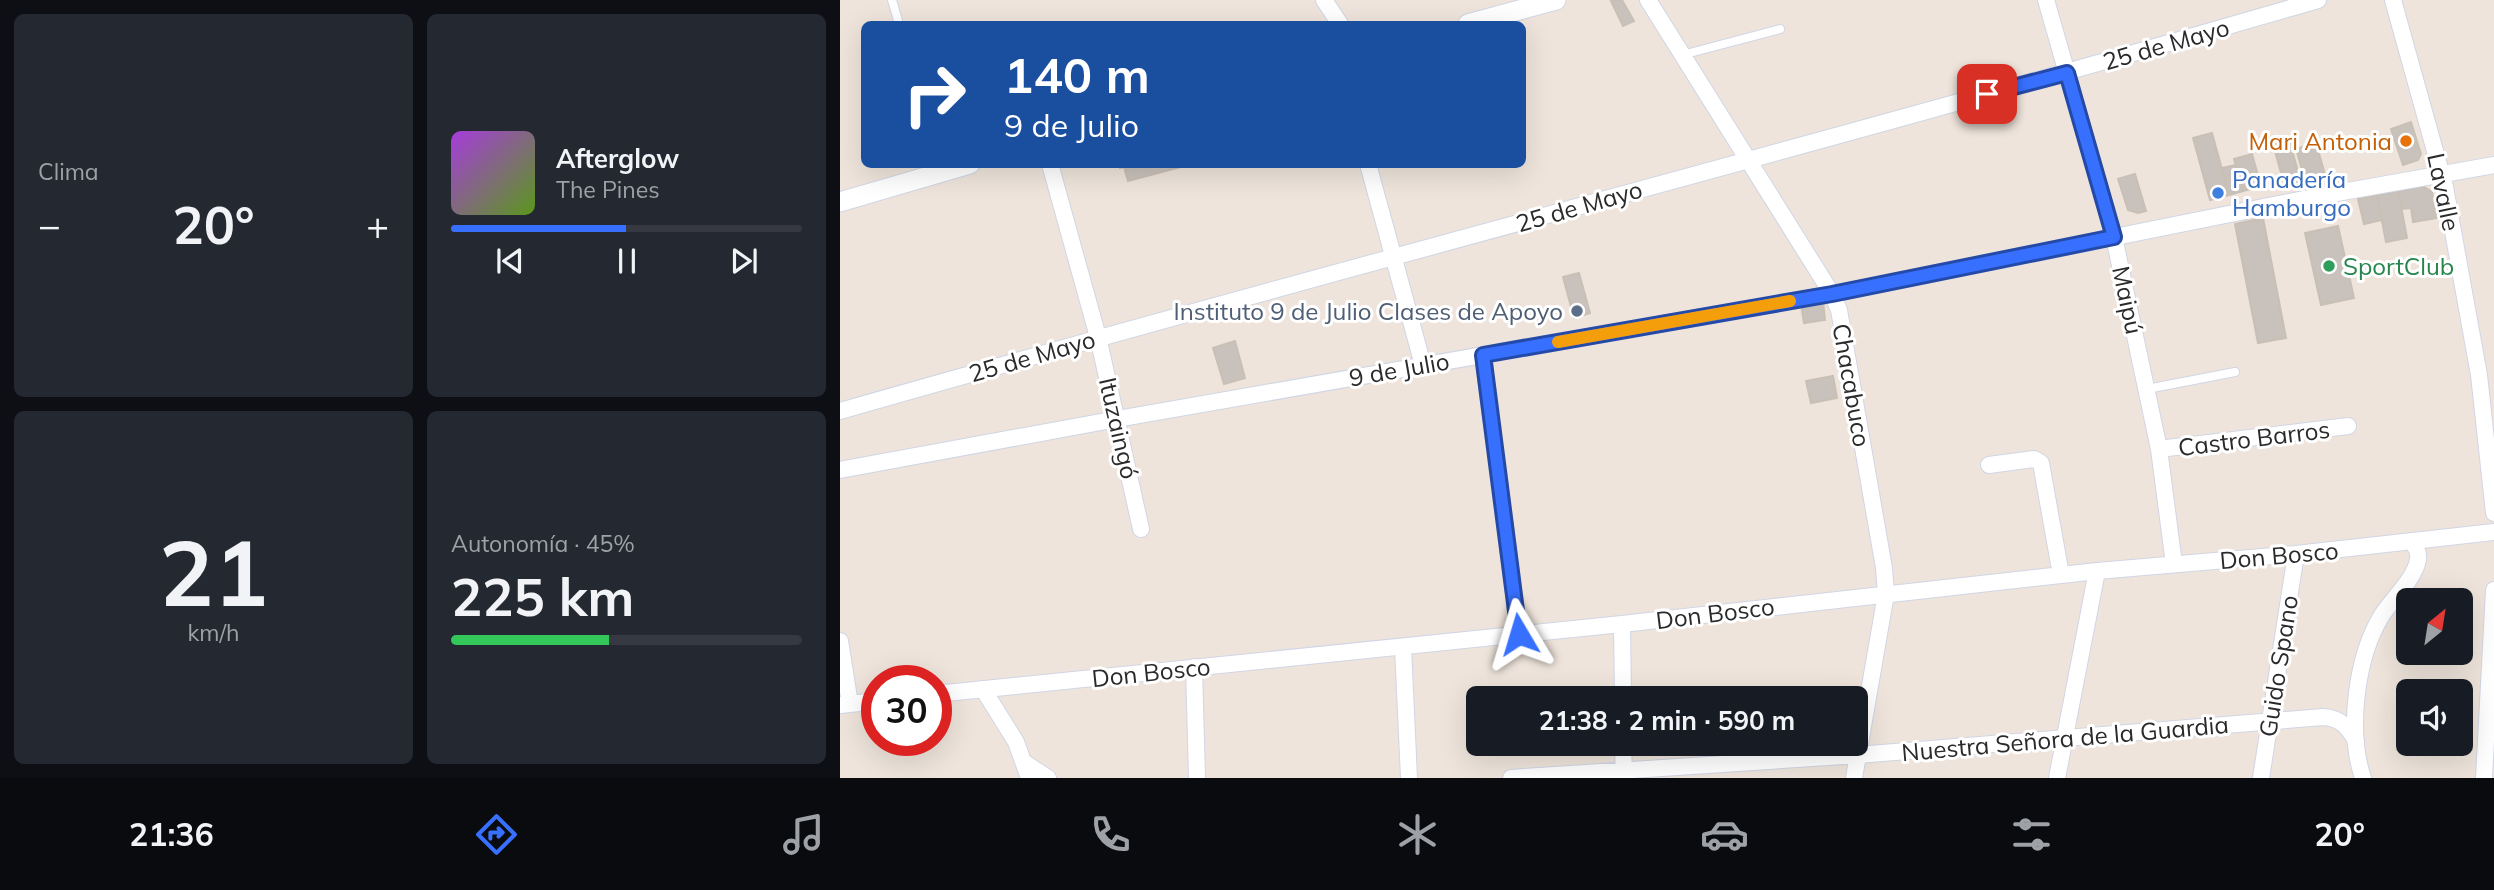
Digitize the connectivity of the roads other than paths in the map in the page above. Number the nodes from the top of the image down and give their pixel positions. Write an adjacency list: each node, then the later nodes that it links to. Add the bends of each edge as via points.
1 (892, 0): 8 (lane)
2 (1324, 0): 9 (street)
3 (1556, 0): 10 (street)
4 (1648, 0): 12 (street, Chacabuco)
5 (2046, 0): 13 (street, Maipú)
6 (2318, 0): 13 (street, 25 de Mayo)
7 (2393, 0): 19 (street, Lavalle)
8 (898, 21)
9 (1338, 21)
10 (1479, 21)
11 (1780, 29): 12 (lane)
12 (1682, 55): 14 (street, Chacabuco)
13 (2067, 73): 14 (street, 25 de Mayo); 21 (street, Maipú)
14 (1746, 159): 22 (street, 25 de Mayo); 23 (street, Chacabuco)
15 (2494, 165): 19 (street, 9 de Julio)
16 (956, 168): 20 (street)
17 (1051, 168): 24 (street, Ituzaingó)
18 (1369, 168): 22 (street)
19 (2443, 175): 21 (street, 9 de Julio); 28 (street, Lavalle)
20 (840, 201)
21 (2114, 237): 23 (street, 9 de Julio); 29 (street, Maipú)
22 (1394, 258): 24 (street, 25 de Mayo); 26 (street)
23 (1832, 294): 25 (street, 9 de Julio); 47 (street, Chacabuco, via 1839,310)
24 (1098, 337): 30 (street, 25 de Mayo); 31 (street, Ituzaingó)
25 (1483, 355): 26 (street, 9 de Julio); 49 (street)
26 (1423, 365): 31 (street, 9 de Julio)
27 (2235, 373): 29 (lane)
28 (2486, 374): 36 (street, Lavalle)
29 (2147, 389): 33 (street, Maipú)
30 (840, 411)
31 (1117, 419): 35 (street, 9 de Julio); 37 (street, Ituzaingó)
32 (2348, 426): 33 (street, Castro Barros)
33 (2159, 449): 42 (street, Maipú)
34 (1989, 464): 45 (street, via 2034,459 2041,463)
35 (840, 470)
36 (2494, 513)
37 (1141, 529)
38 (2494, 532): 39 (street, Don Bosco)
39 (2450, 537): 40 (street, Don Bosco); 43 (street)
40 (2411, 541): 41 (street, Don Bosco); 43 (street, via 2418,555)
41 (2296, 554): 42 (street, Don Bosco); 59 (street, Guido Spano)
42 (2174, 564): 44 (street, Don Bosco)
43 (2414, 570): 61 (street, via 2369,638 2358,694)
44 (2097, 571): 45 (street, Don Bosco); 60 (street)
45 (2061, 575): 47 (street, Don Bosco)
46 (2494, 590): 58 (street)
47 (1886, 594): 48 (street, Don Bosco); 56 (street, Chacabuco)
48 (1622, 624): 49 (street, Don Bosco); 53 (street)
49 (1519, 634): 51 (street, Don Bosco)
50 (840, 641): 57 (street)
51 (1403, 647): 52 (street, Don Bosco); 70 (street)
52 (1194, 667): 54 (street, Don Bosco); 69 (street)
53 (1623, 686)
54 (983, 689): 55 (street, Don Bosco); 66 (street, via 1016,742)
55 (952, 692)
56 (1868, 698)
57 (845, 705)
58 (2491, 706): 76 (street)
59 (2270, 721): 60 (street, Nuestra Señora de la Guardia); 61 (street, Nuestra Señora de la Guardia, via 2331,717 2348,727); 74 (street, Guido Spano)
60 (2064, 740): 62 (street, Nuestra Señora de la Guardia); 73 (street)
61 (2356, 741): 75 (street)
62 (1868, 754)
63 (1623, 756): 67 (street)
64 (1846, 756): 67 (street, Nuestra Señora de la Guardia)
65 (1858, 756): 72 (street, Chacabuco)
66 (1027, 770): 68 (street)
67 (1623, 774): 71 (street, Nuestra Señora de la Guardia)
68 (1048, 778)
69 (1197, 778)
70 (1409, 778)
71 (1511, 778)
72 (1854, 778)
73 (2057, 778)
74 (2261, 778)
75 (2363, 778)
76 (2483, 778)

